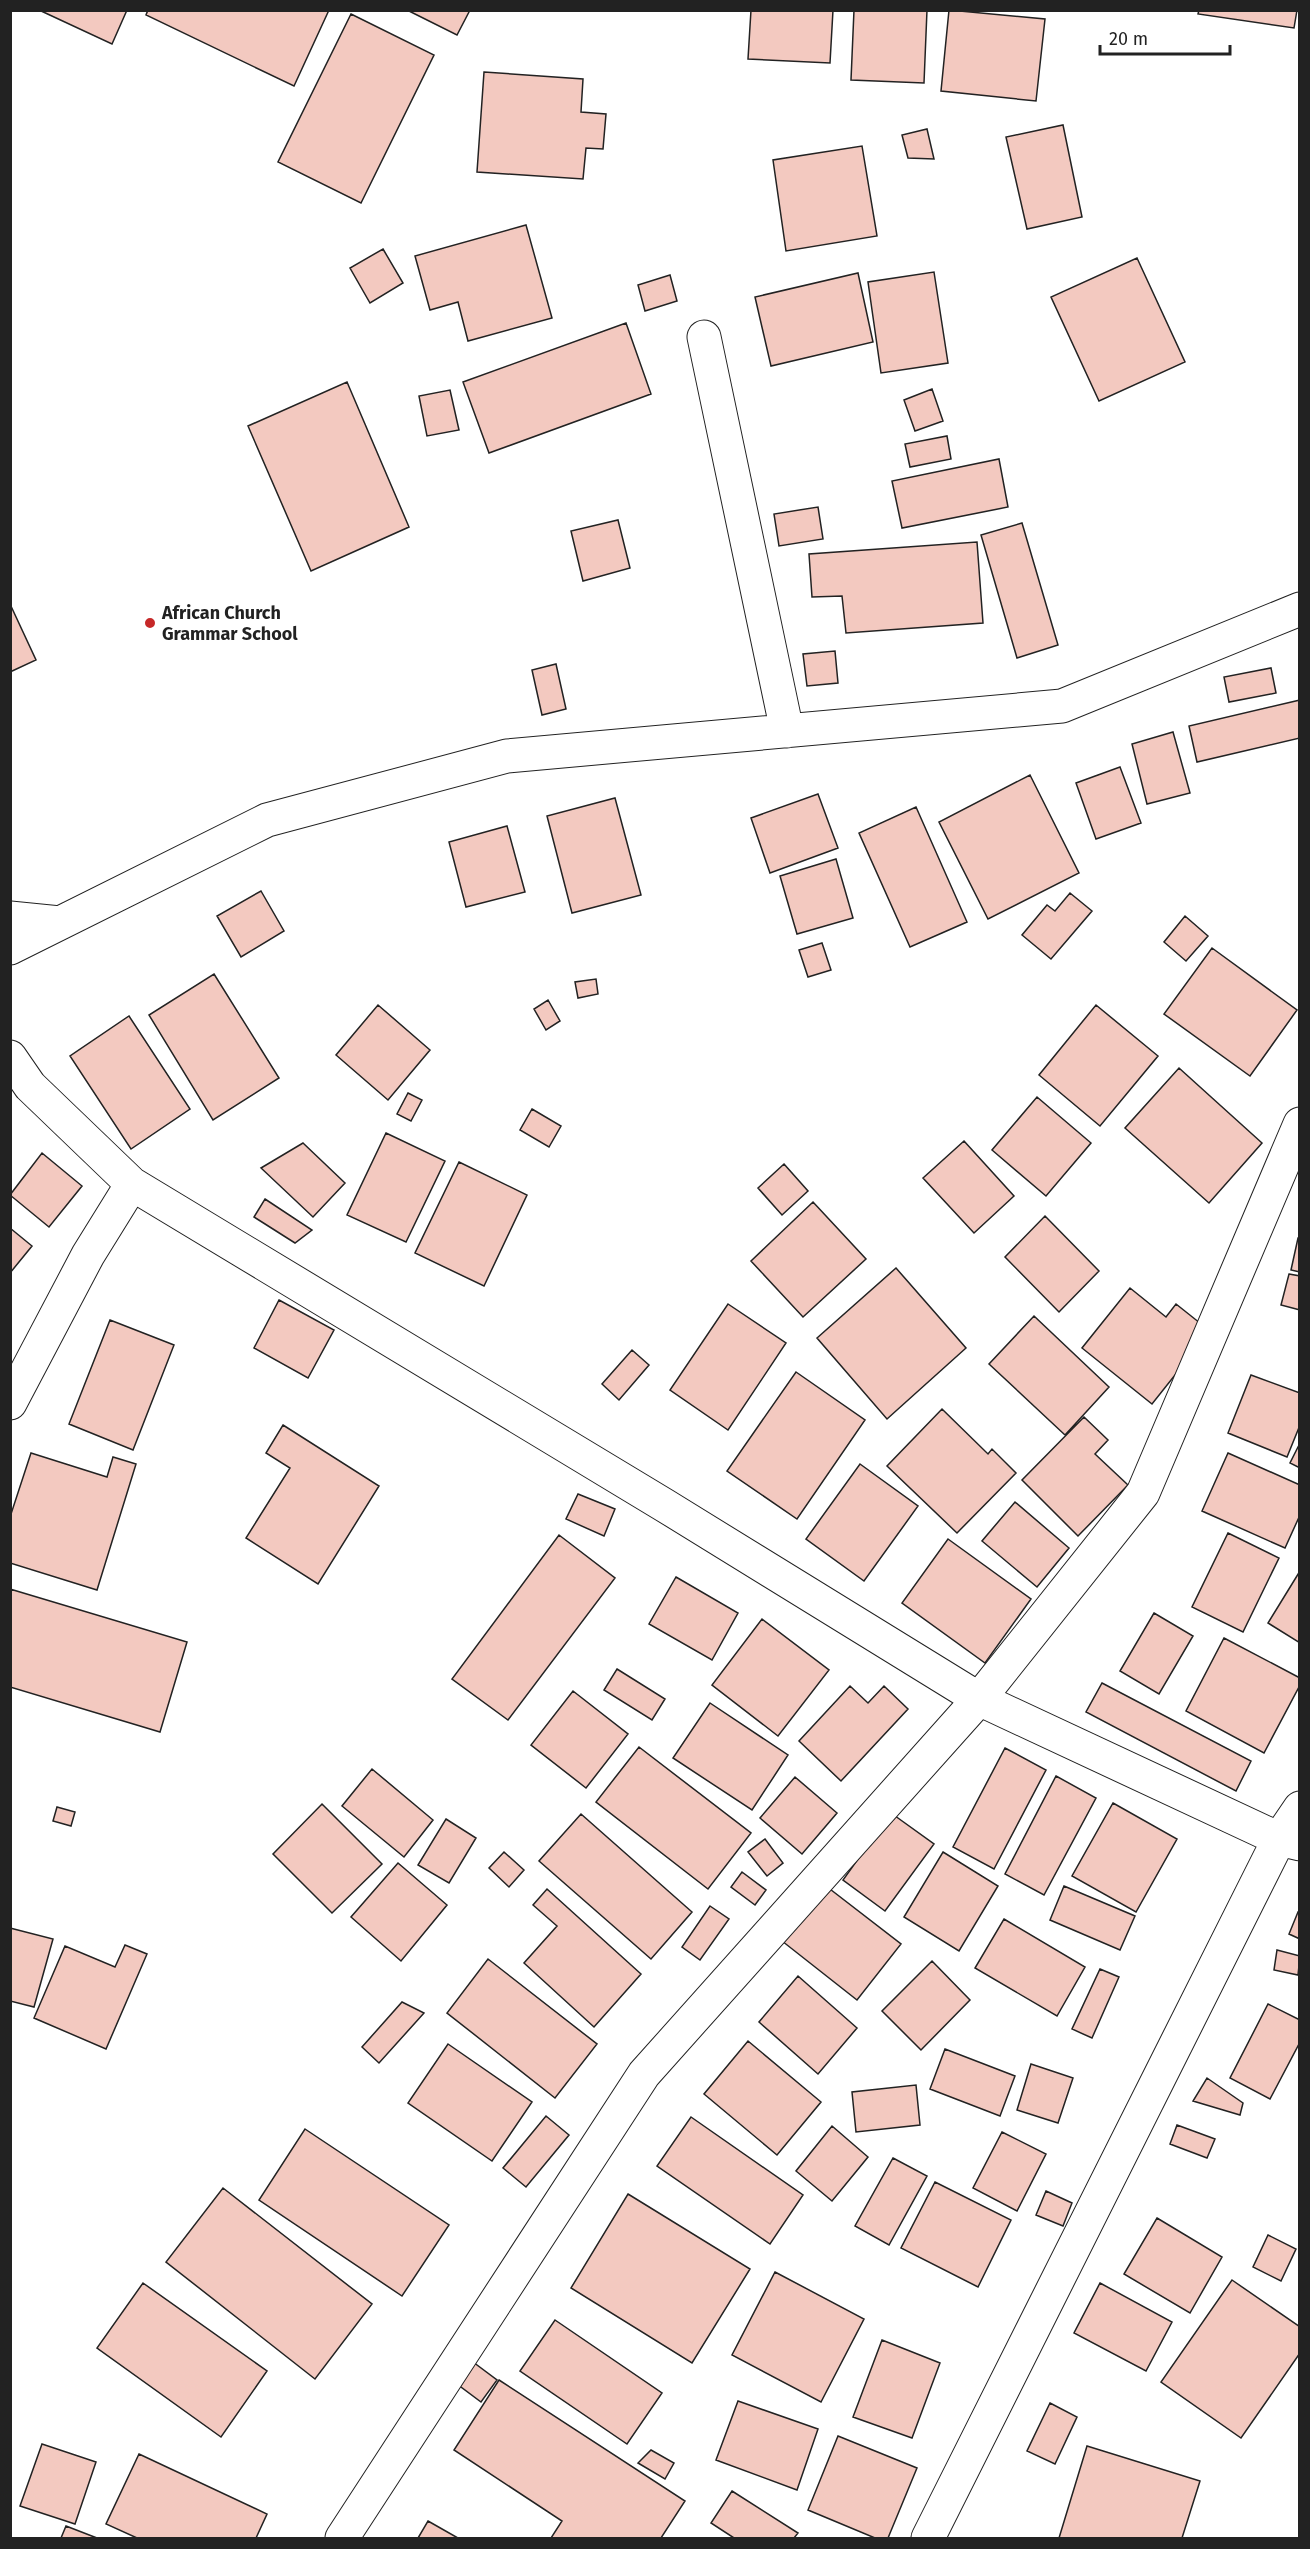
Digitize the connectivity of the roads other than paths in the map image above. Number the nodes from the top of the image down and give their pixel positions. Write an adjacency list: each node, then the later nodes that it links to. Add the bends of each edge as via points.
1 (704, 337): 3 (street)
2 (1299, 609): 3 (street, via 1062,706)
3 (787, 731): 5 (street, via 495,759 267,820)
4 (10, 918): 5 (street)
5 (60, 923): 6 (street)
6 (10, 948)
7 (10, 1057): 9 (street, via 30,1086)
8 (1299, 1124): 11 (street, via 1143,1493)
9 (132, 1184): 10 (street, via 88,1255); 11 (street)
10 (10, 1403)
11 (979, 1699): 13 (street); 14 (street, via 644,2074)
12 (1299, 1809): 13 (street)
13 (1289, 1841): 15 (street)
14 (342, 2538)
15 (928, 2538)

